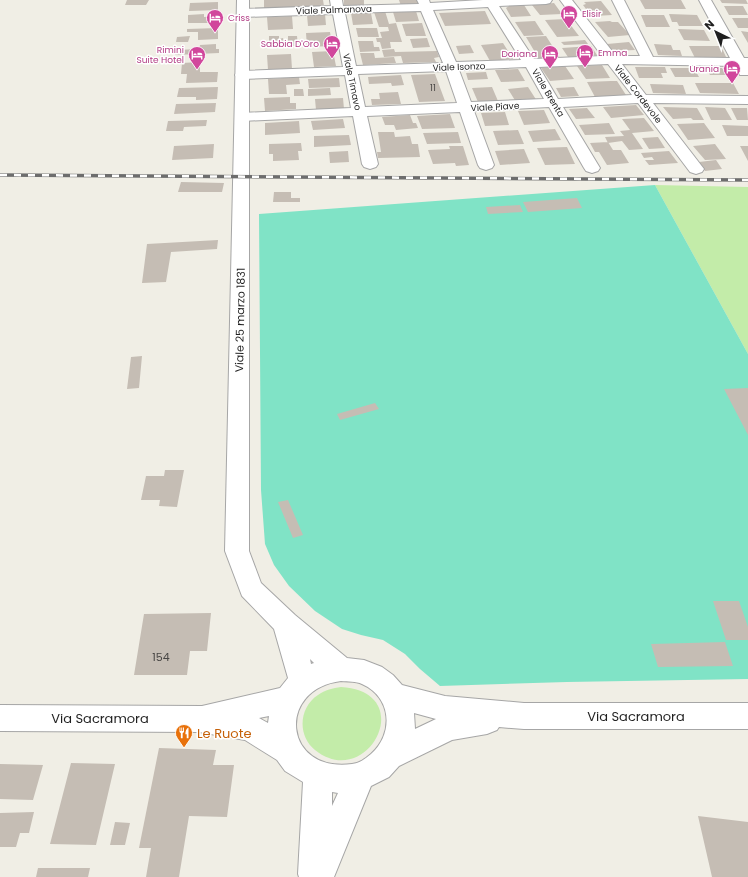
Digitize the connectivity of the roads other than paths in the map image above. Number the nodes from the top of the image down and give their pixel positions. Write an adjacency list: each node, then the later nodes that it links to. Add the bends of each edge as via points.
1 (243, 0): 9 (street, Viale 25 marzo 1831)
2 (546, 0): 6 (street, Viale Palmanova)
3 (566, 0): 10 (street, Viale Cordevole)
4 (618, 0): 11 (street)
5 (705, 0): 12 (street)
6 (490, 2): 7 (street, Viale Palmanova); 13 (street, Viale Brenta)
7 (425, 4): 8 (street, Viale Palmanova); 14 (street)
8 (337, 5): 9 (street, Viale Palmanova); 15 (street, Viale Timavo)
9 (243, 13): 16 (street, Viale 25 marzo 1831)
10 (610, 60): 11 (street, Viale Isonzo); 13 (street, Viale Isonzo); 18 (street, Viale Cordevole)
11 (648, 60): 12 (street, Viale Isonzo)
12 (744, 62): 17 (street)
13 (530, 63): 14 (street, Viale Isonzo); 20 (street, Viale Brenta)
14 (451, 67): 15 (street, Viale Isonzo); 21 (street)
15 (350, 70): 16 (street, Viale Isonzo); 22 (street, Viale Timavo)
16 (242, 75): 23 (street, Viale 25 marzo 1831)
17 (748, 78)
18 (643, 99): 19 (street, Viale Piave); 20 (street, Viale Piave); 27 (street, Viale Cordevole)
19 (748, 100)
20 (554, 104): 21 (street, Viale Piave); 26 (street, Viale Brenta)
21 (464, 108): 22 (street, Viale Piave); 25 (street)
22 (358, 113): 23 (street, Viale Piave); 24 (street, Viale Timavo)
23 (242, 117): 28 (street, Viale 25 marzo 1831, via 237,552 251,589)
24 (370, 164)
25 (486, 165)
26 (592, 168)
27 (696, 169)
28 (286, 623): 29 (street, Viale 25 marzo 1831); 30 (street)
29 (341, 669): 30 (street, via 314,675); 31 (street, via 359,671 376,678 389,688)
30 (296, 691): 35 (street, Via Sacramora); 36 (street, via 282,715 282,733)
31 (393, 695): 32 (street, Via Sacramora, via 445,709); 37 (street, via 402,719 399,738)
32 (524, 716): 33 (street, Via Sacramora); 37 (street, Via Sacramora, via 449,727)
33 (748, 716)
34 (0, 718): 35 (street, Via Sacramora)
35 (199, 719): 36 (street, Via Sacramora, via 250,728)
36 (287, 750): 38 (street, via 300,765)
37 (391, 755): 39 (street, via 378,768)
38 (318, 776): 39 (street, via 339,779); 40 (street)
39 (360, 776): 41 (street)
40 (314, 877)
41 (318, 877)

